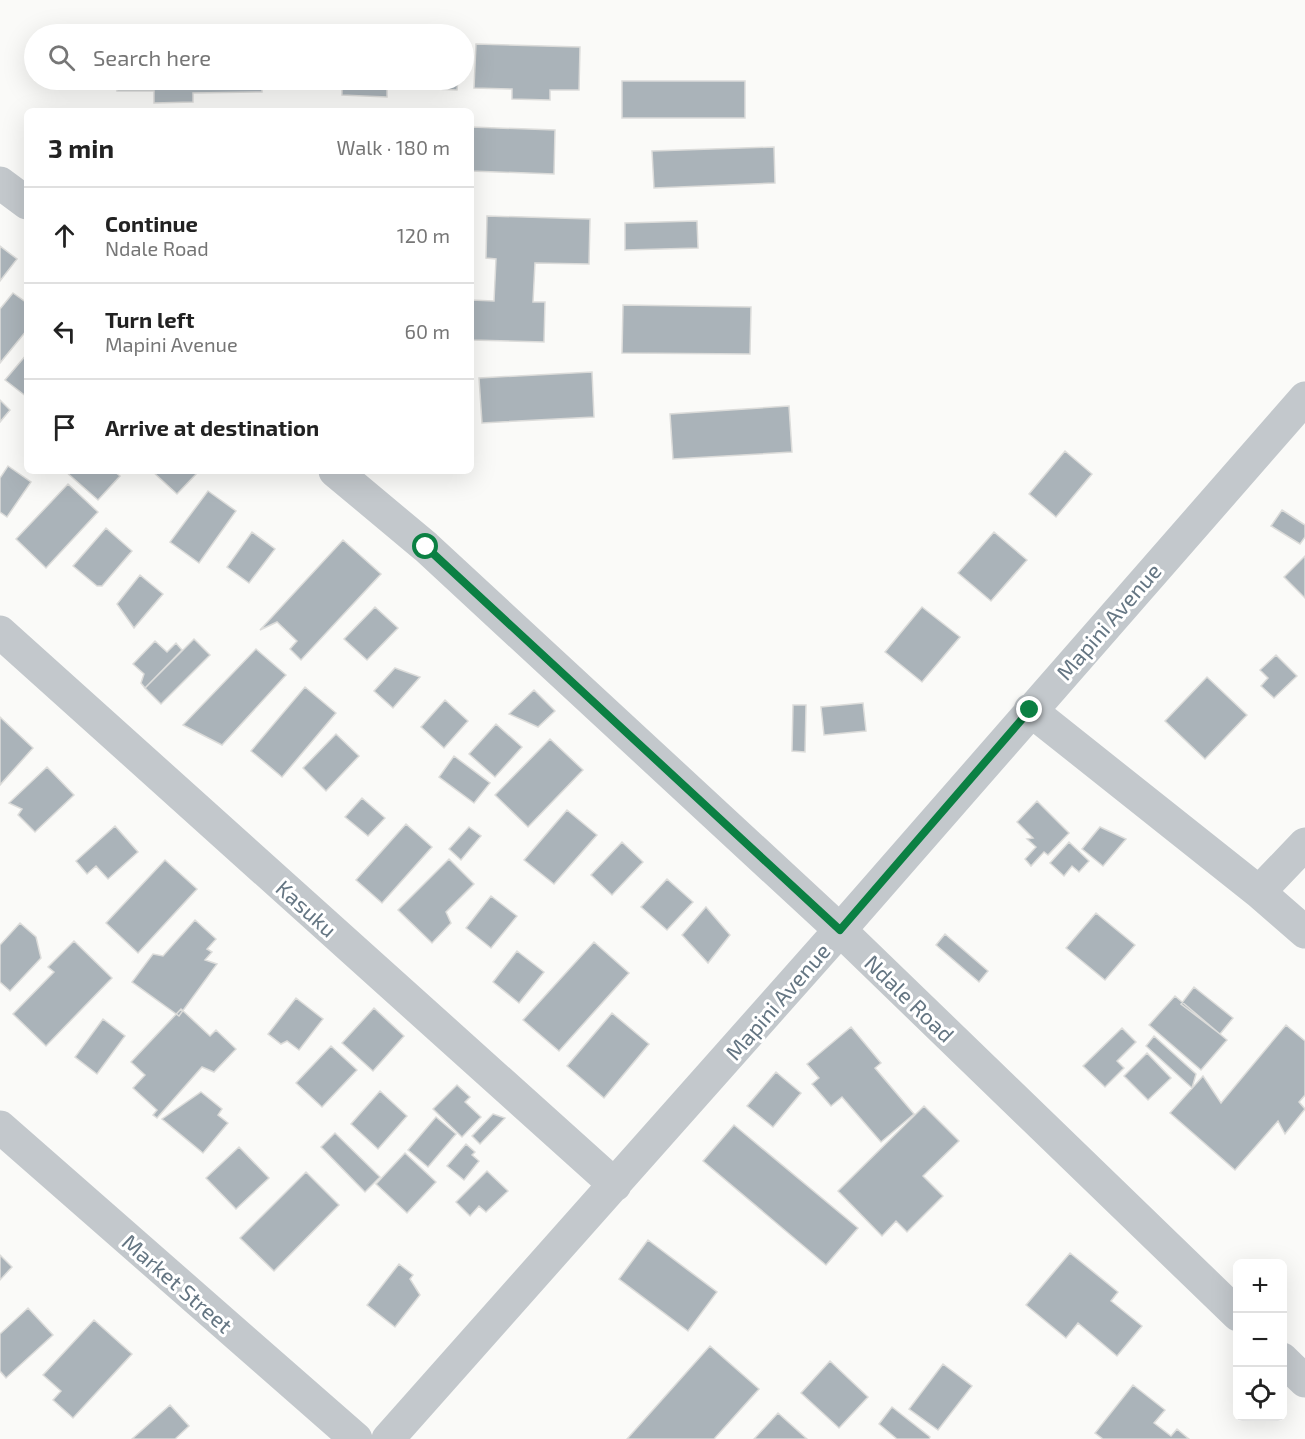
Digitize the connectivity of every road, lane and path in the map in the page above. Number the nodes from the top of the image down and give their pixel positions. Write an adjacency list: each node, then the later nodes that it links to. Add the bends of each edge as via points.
1 (0, 183): 2 (street)
2 (24, 201)
3 (1305, 398): 6 (street, Mapini Avenue)
4 (339, 474): 9 (street, Ndale Road, via 426,547)
5 (0, 632): 12 (street, Kasuku)
6 (1030, 710): 8 (street); 9 (street, Mapini Avenue)
7 (1305, 844): 8 (street)
8 (1259, 892): 10 (street)
9 (840, 930): 12 (street, Mapini Avenue); 13 (street, Ndale Road)
10 (1305, 932)
11 (0, 1127): 16 (street, Market Street)
12 (615, 1185): 17 (street, Mapini Avenue)
13 (1236, 1313)
14 (1287, 1364): 15 (street)
15 (1305, 1381)
16 (357, 1439)
17 (388, 1439)

